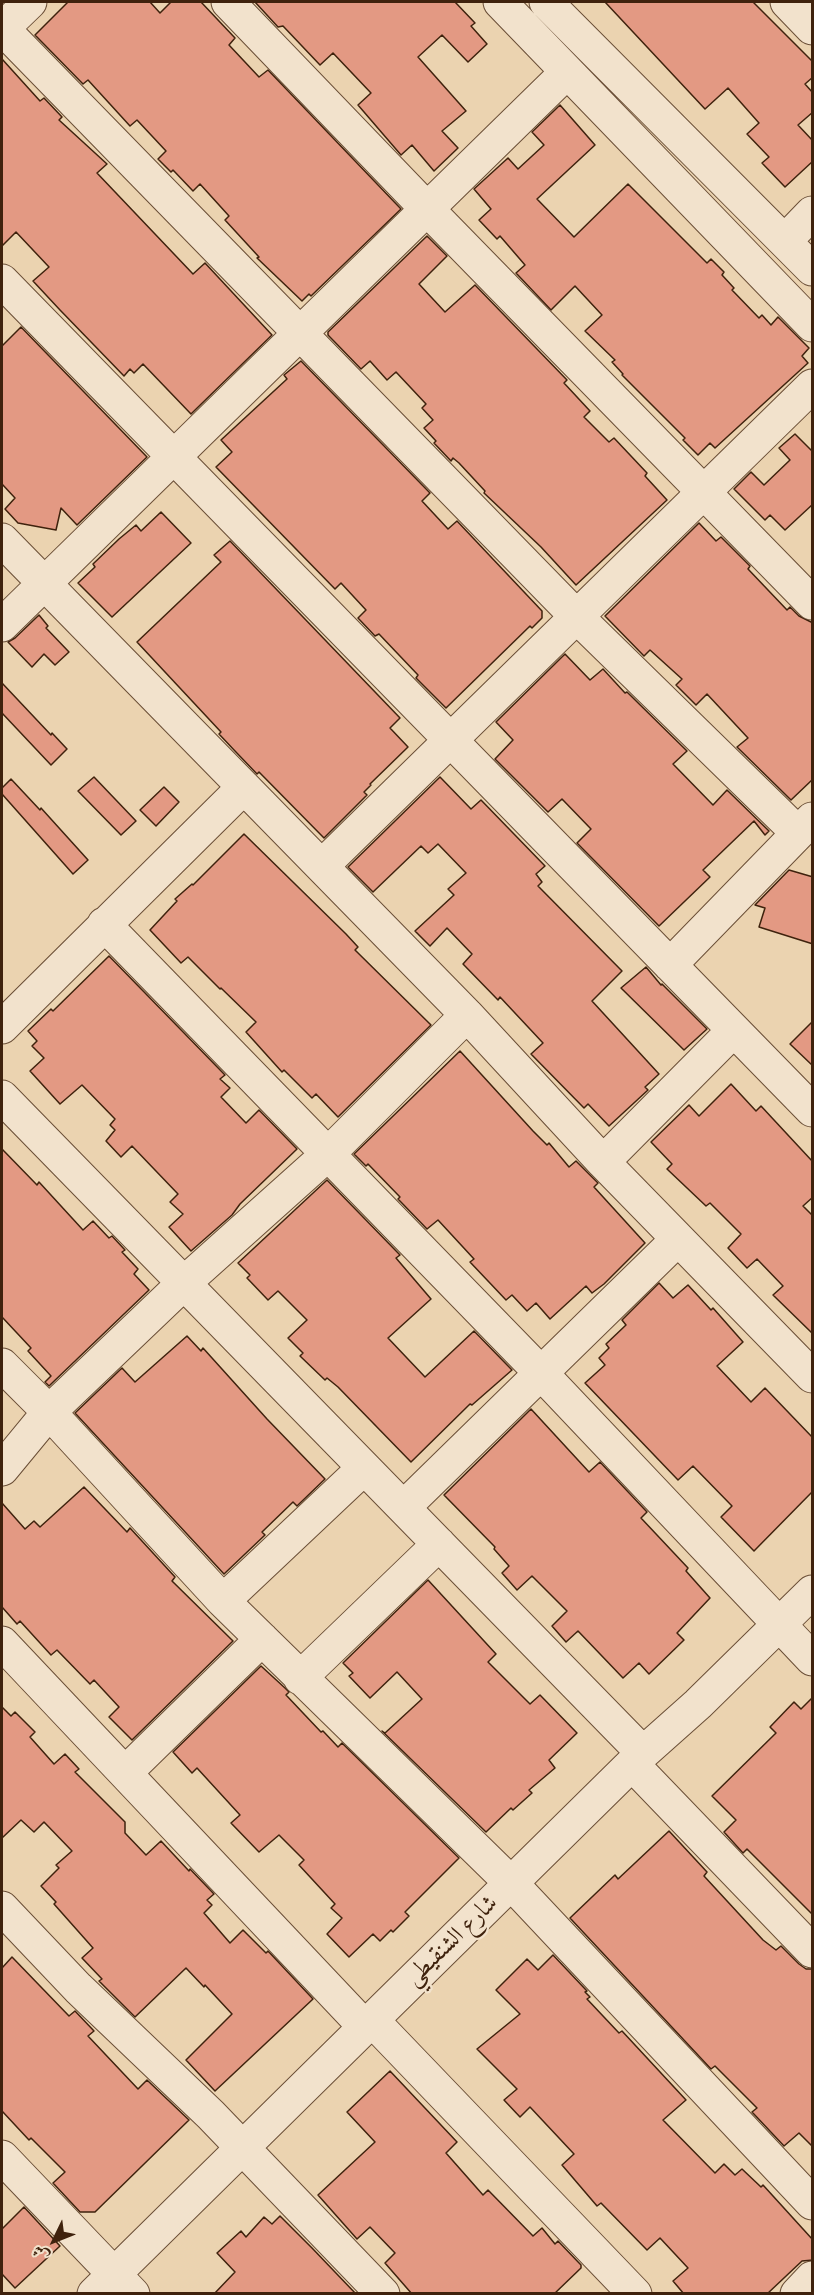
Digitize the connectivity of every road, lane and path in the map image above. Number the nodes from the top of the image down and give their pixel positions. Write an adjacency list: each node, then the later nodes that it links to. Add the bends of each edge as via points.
1 (30, 2): 6 (street)
2 (228, 2): 9 (street)
3 (500, 2): 8 (street)
4 (546, 2): 11 (street)
5 (787, 2): 7 (street)
6 (2, 28): 15 (street)
7 (813, 28)
8 (567, 72): 9 (street); 14 (street)
9 (427, 209): 15 (street); 18 (street)
10 (813, 213): 11 (street)
11 (785, 240): 12 (street)
12 (813, 268)
13 (2, 281): 17 (street)
14 (813, 325)
15 (302, 333): 17 (street); 22 (street)
16 (813, 386): 18 (street)
17 (174, 458): 20 (street); 24 (street)
18 (705, 491): 21 (street); 22 (street)
19 (2, 540): 20 (street)
20 (44, 584): 23 (street); 25 (street)
21 (813, 603)
22 (576, 616): 24 (street); 26 (street)
23 (2, 625)
24 (450, 738): 27 (street); 29 (street)
25 (244, 787): 27 (street); 28 (street)
26 (805, 826): 29 (street)
27 (322, 866): 30 (street)
28 (104, 924): 31 (street); 35 (street)
29 (669, 965): 32 (street)
30 (468, 1015): 35 (street); 36 (street)
31 (2, 1027)
32 (733, 1031): 34 (street); 36 (street)
33 (2, 1097): 38 (street)
34 (811, 1106)
35 (328, 1155): 38 (street); 40 (street)
36 (603, 1162): 37 (street)
37 (678, 1239): 40 (street); 41 (street)
38 (184, 1283): 42 (street); 43 (street)
39 (2, 1365): 42 (street)
40 (540, 1371): 45 (street); 49 (street)
41 (813, 1376)
42 (50, 1412): 44 (street); 48 (street)
43 (364, 1467): 45 (street); 48 (street)
44 (2, 1469)
45 (404, 1507): 46 (street)
46 (439, 1544): 53 (street); 54 (street)
47 (813, 1592): 49 (street, شارع الشنقيطي)
48 (223, 1601): 50 (street)
49 (779, 1624): 51 (street); 54 (street, شارع الشنقيطي)
50 (262, 1639): 53 (street); 55 (street)
51 (813, 1659)
52 (7, 1661): 55 (street)
53 (300, 1678): 56 (street)
54 (637, 1759): 56 (street, شارع الشنقيطي); 58 (street)
55 (125, 1773): 59 (street)
56 (512, 1884): 59 (street, شارع الشنقيطي); 62 (street)
57 (2, 1908): 60 (street)
58 (813, 1951)
59 (367, 2023): 60 (street, شارع الشنقيطي); 66 (street)
60 (242, 2149): 64 (street, شارع الشنقيطي); 65 (street)
61 (2, 2157): 64 (street)
62 (813, 2203)
63 (813, 2278): 67 (street)
64 (114, 2287)
65 (383, 2294)
66 (635, 2294)
67 (797, 2294)

